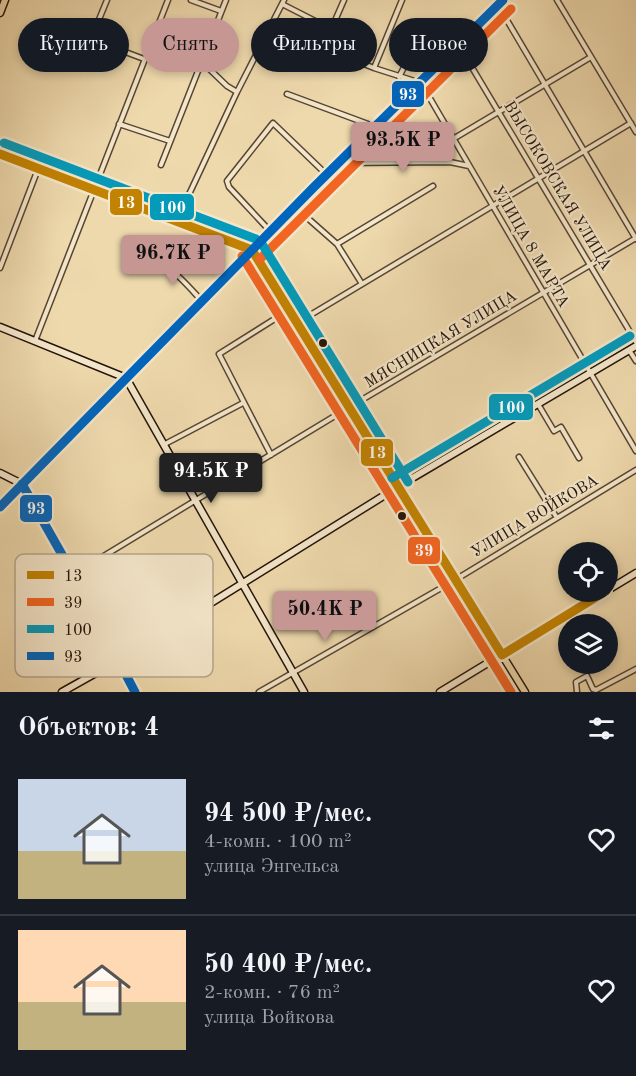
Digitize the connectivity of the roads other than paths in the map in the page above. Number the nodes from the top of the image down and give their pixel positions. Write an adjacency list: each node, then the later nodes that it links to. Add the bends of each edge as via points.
1 (5, 0): 12 (main road)
2 (107, 0): 19 (street, via 91,39)
3 (168, 0): 13 (street)
4 (191, 0): 11 (street)
5 (226, 0): 11 (street)
6 (344, 0): 16 (street)
7 (402, 0): 20 (street)
8 (557, 0): 18 (street)
9 (283, 2): 15 (street); 31 (street)
10 (500, 2): 17 (main road); 30 (street)
11 (221, 11): 14 (street)
12 (0, 14)
13 (161, 18)
14 (218, 18)
15 (310, 18)
16 (336, 18)
17 (484, 18)
18 (591, 57): 30 (street); 34 (street)
19 (141, 58)
20 (377, 61)
21 (141, 67): 35 (street)
22 (377, 69): 28 (street)
23 (197, 72): 39 (street)
24 (212, 72): 31 (street)
25 (402, 72): 28 (street)
26 (431, 72): 29 (main road)
27 (475, 72): 33 (street, ВЫСОКОВСКАЯ УЛИЦА)
28 (399, 77): 29 (street)
29 (420, 83): 36 (main road); 38 (street, УЛИЦА 8 МАРТА)
30 (545, 85): 33 (street); 40 (street)
31 (237, 92): 54 (street)
32 (287, 94): 36 (street)
33 (499, 112): 38 (street); 48 (street, ВЫСОКОВСКАЯ УЛИЦА)
34 (630, 123): 37 (street); 40 (street)
35 (119, 124): 39 (street); 46 (street)
36 (376, 127): 42 (main road)
37 (636, 132)
38 (453, 139): 44 (street, УЛИЦА 8 МАРТА)
39 (170, 141): 43 (street)
40 (584, 151): 48 (street); 56 (street)
41 (0, 154): 45 (main road)
42 (339, 163): 44 (street, via 421,161); 47 (main road)
43 (161, 165)
44 (469, 166): 52 (street, УЛИЦА 8 МАРТА)
45 (38, 169): 49 (main road); 61 (street)
46 (100, 173): 49 (street, via 92,183); 51 (street)
47 (327, 175): 53 (main road); 55 (street, via 273,123 227,181)
48 (538, 178): 52 (street); 60 (street, ВЫСОКОВСКАЯ УЛИЦА)
49 (79, 184): 51 (main road)
50 (433, 186): 57 (street)
51 (94, 189): 54 (main road); 68 (street)
52 (492, 206): 62 (street); 63 (street, УЛИЦА 8 МАРТА)
53 (296, 207): 55 (main road); 57 (street)
54 (177, 220): 58 (main road)
55 (271, 232): 58 (main road)
56 (636, 238): 60 (street, МЯСНИЦКАЯ УЛИЦА)
57 (337, 244): 62 (street)
58 (252, 250): 64 (main road); 65 (main road)
59 (140, 261): 64 (street, via 148,255 162,263)
60 (590, 265): 63 (street, МЯСНИЦКАЯ УЛИЦА); 69 (street, ВЫСОКОВСКАЯ УЛИЦА)
61 (0, 268)
62 (362, 284): 66 (street)
63 (543, 293): 72 (street, УЛИЦА 8 МАРТА); 76 (street, МЯСНИЦКАЯ УЛИЦА)
64 (202, 301): 73 (main road)
65 (289, 310): 66 (main road); 74 (street, via 219,354)
66 (297, 323): 76 (main road)
67 (0, 327): 68 (main road)
68 (35, 341): 73 (main road)
69 (636, 344): 70 (main road)
70 (629, 350): 71 (street); 72 (main road)
71 (636, 361)
72 (590, 373): 75 (main road); 78 (street, УЛИЦА 8 МАРТА)
73 (126, 378): 77 (main road); 84 (main road)
74 (243, 403): 77 (street); 79 (street)
75 (538, 404): 81 (street, via 554,430 561,427); 85 (main road)
76 (348, 408): 79 (street, МЯСНИЦКАЯ УЛИЦА); 85 (main road)
77 (165, 444): 86 (main road)
78 (636, 451)
79 (271, 455): 86 (street, МЯСНИЦКАЯ УЛИЦА)
80 (519, 457): 88 (street)
81 (579, 458)
82 (636, 470): 88 (street, УЛИЦА ВОЙКОВА)
83 (0, 473): 84 (main road)
84 (22, 484): 87 (main road); 89 (main road)
85 (398, 488): 92 (main road); 93 (main road)
86 (196, 500): 90 (street, МЯСНИЦКАЯ УЛИЦА); 93 (main road)
87 (0, 507)
88 (557, 518): 92 (street, УЛИЦА ВОЙКОВА)
89 (62, 554)
90 (106, 554)
91 (636, 573): 94 (main road)
92 (455, 580): 97 (main road); 99 (street, УЛИЦА ВОЙКОВА)
93 (243, 583): 95 (main road); 99 (main road)
94 (618, 584)
95 (213, 601)
96 (589, 602): 97 (main road)
97 (502, 655): 106 (main road); 107 (main road)
98 (636, 669): 108 (street, via 596,690 587,676 576,682)
99 (293, 672): 104 (street, УЛИЦА ВОЙКОВА); 105 (main road)
100 (88, 677): 102 (main road)
101 (127, 677): 103 (main road)
102 (62, 692)
103 (135, 692)
104 (259, 692)
105 (304, 692)
106 (440, 692)
107 (525, 692)
108 (577, 692)

